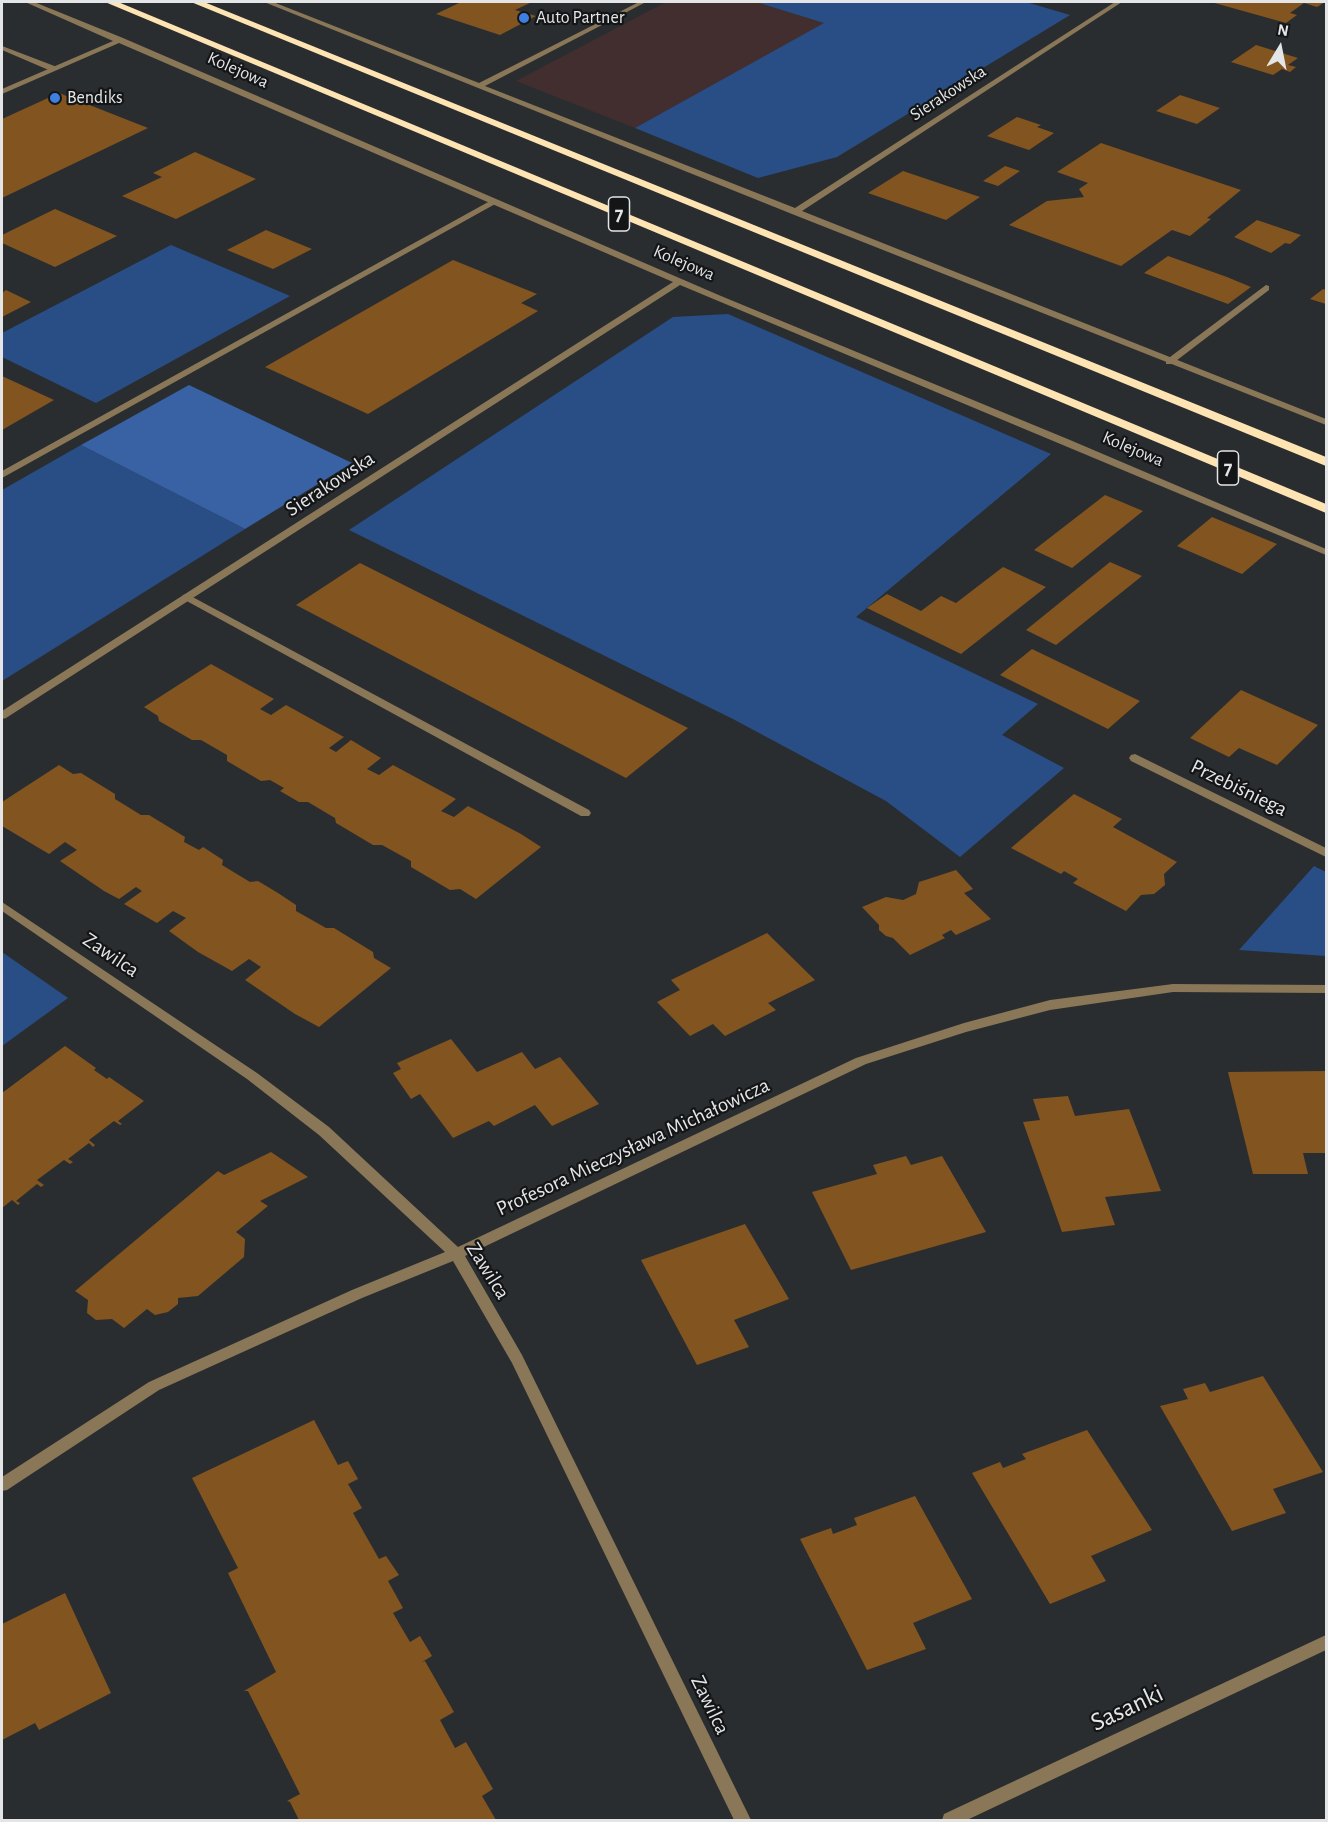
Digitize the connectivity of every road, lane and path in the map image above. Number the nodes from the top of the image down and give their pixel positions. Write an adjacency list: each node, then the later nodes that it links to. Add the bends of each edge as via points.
1 (29, 2): 7 (street, Kolejowa)
2 (110, 2): 20 (highway, Kolejowa / 7)
3 (195, 2): 18 (highway, 7)
4 (268, 2): 10 (street)
5 (643, 2): 10 (street)
6 (1119, 2): 13 (street, Sierakowska)
7 (120, 40): 9 (street); 12 (street, Kolejowa)
8 (2, 48): 9 (street)
9 (54, 69): 11 (street)
10 (479, 86): 13 (street)
11 (4, 89)
12 (493, 203): 14 (street, Kolejowa); 19 (street)
13 (795, 212): 16 (street)
14 (678, 282): 21 (street, Kolejowa); 22 (street, Sierakowska)
15 (1266, 288): 16 (street)
16 (1169, 362): 17 (street)
17 (1326, 422)
18 (1326, 462)
19 (2, 475)
20 (1326, 509)
21 (1326, 552)
22 (187, 597): 23 (street, Sierakowska); 25 (street)
23 (2, 716)
24 (1135, 758): 26 (street, Przebiśniega)
25 (585, 813)
26 (1326, 853)
27 (2, 906): 29 (street, Zawilca, via 252,1076 324,1131)
28 (1326, 989): 29 (street, Profesora Mieczysława Michałowicza, via 1173,988 1050,1005 964,1028 861,1061)
29 (456, 1254): 30 (street, Profesora Mieczysława Michałowicza, via 154,1386); 32 (street, Zawilca, via 517,1359)
30 (2, 1485)
31 (1326, 1642): 33 (street, Sasanki)
32 (743, 1821)
33 (950, 1821)

